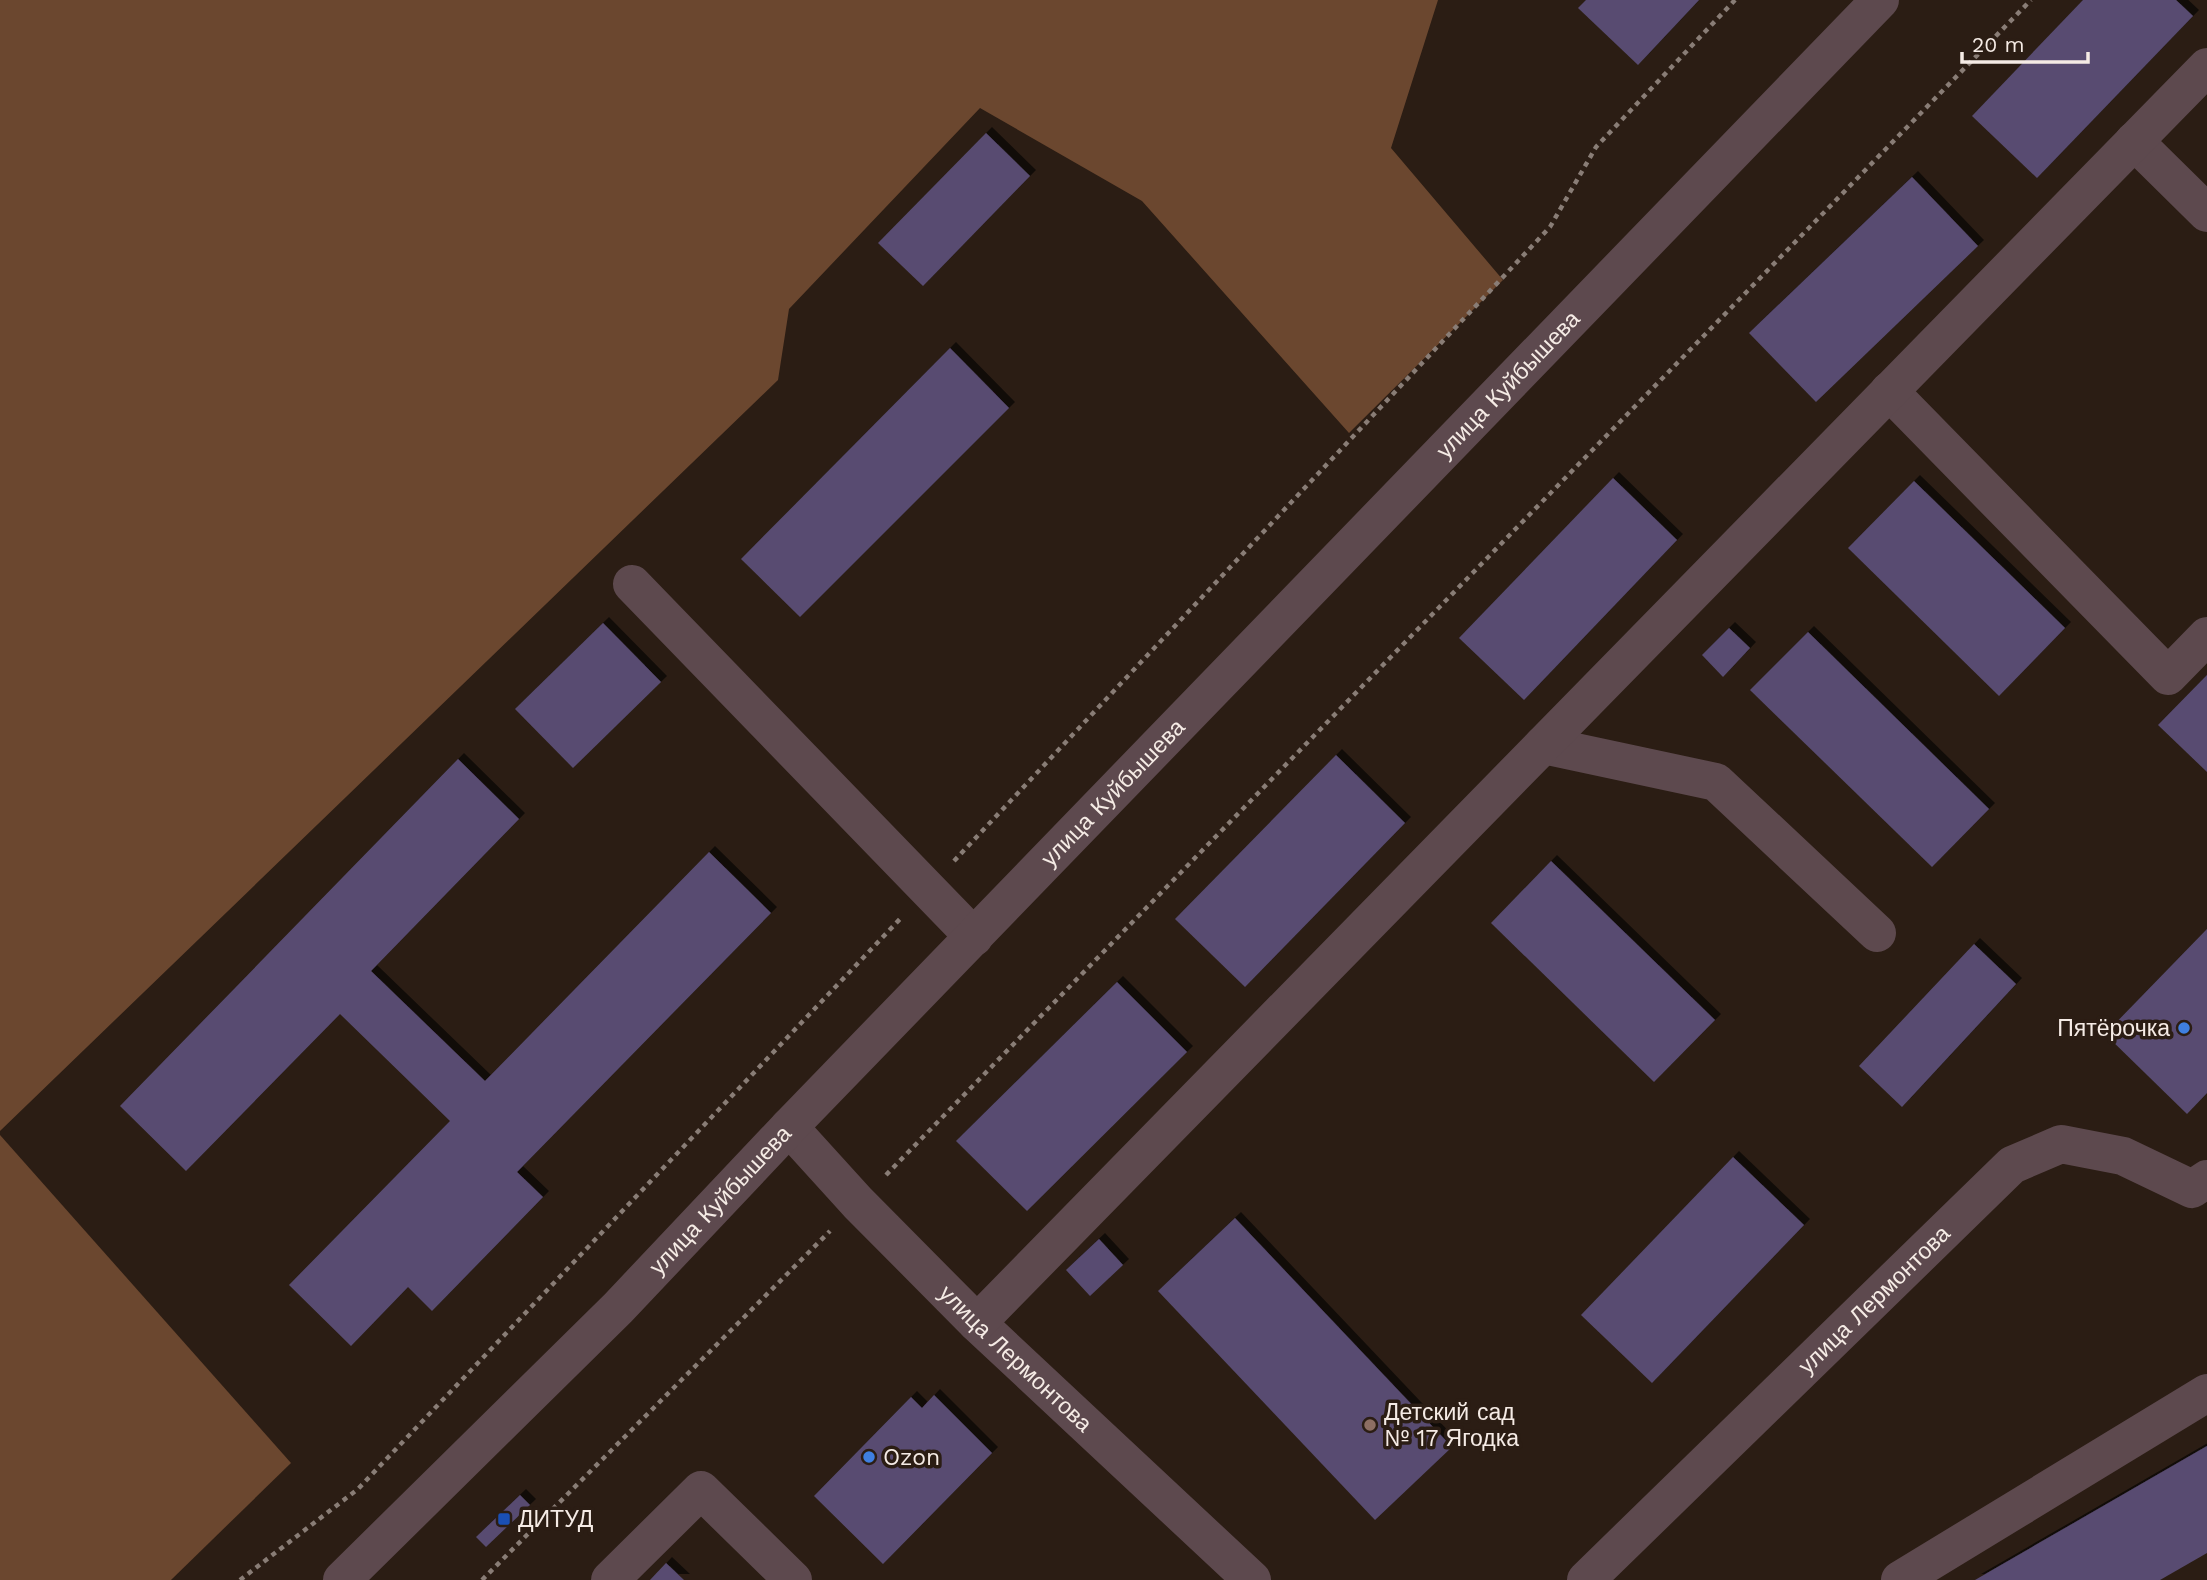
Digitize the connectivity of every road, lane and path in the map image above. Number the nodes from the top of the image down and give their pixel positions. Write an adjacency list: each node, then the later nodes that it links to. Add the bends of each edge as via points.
1 (1735, 0): 11 (path, via 1596,147 1550,226)
2 (1880, 0): 13 (street, улица Куйбышева)
3 (2031, 0): 16 (path)
4 (2207, 66): 5 (street)
5 (2134, 141): 6 (street); 7 (street)
6 (2207, 213)
7 (1889, 391): 9 (street, via 2168,676); 10 (street)
8 (632, 584): 11 (street)
9 (2207, 636)
10 (1543, 745): 12 (street, via 1716,782); 17 (street)
11 (928, 890): 13 (street); 20 (path, via 358,1489)
12 (1877, 933)
13 (974, 936): 14 (street, улица Куйбышева)
14 (789, 1127): 16 (street, улица Лермонтова); 21 (street, улица Куйбышева, via 618,1308)
15 (2207, 1180): 25 (street, улица Лермонтова, via 2192,1189 2123,1156 2061,1144 2011,1165)
16 (858, 1203): 17 (street, улица Лермонтова); 22 (path)
17 (977, 1324): 19 (street, улица Лермонтова)
18 (2207, 1392): 26 (street)
19 (1240, 1576)
20 (240, 1580)
21 (342, 1580)
22 (482, 1580)
23 (610, 1580): 24 (street, via 701,1490)
24 (793, 1580)
25 (1586, 1580)
26 (1900, 1580)

